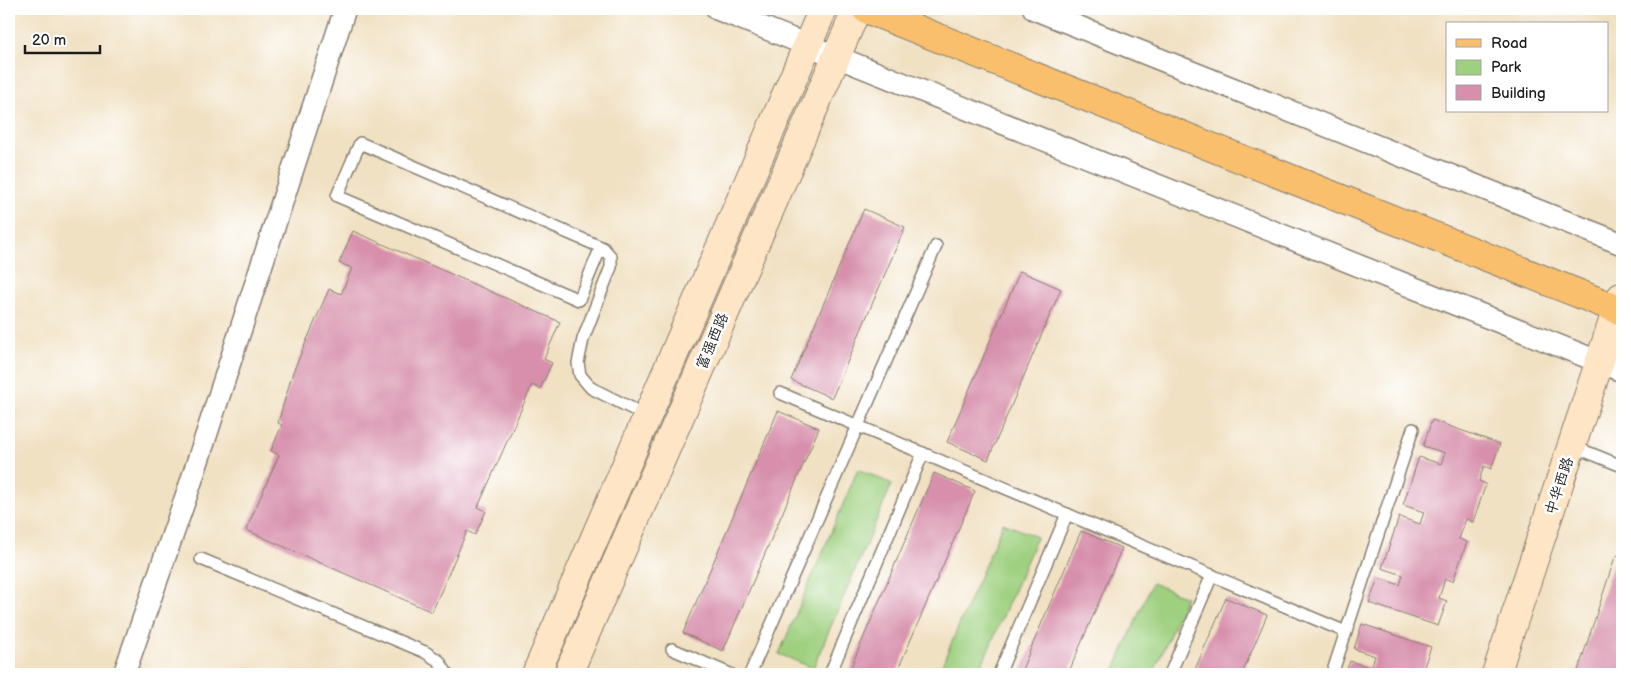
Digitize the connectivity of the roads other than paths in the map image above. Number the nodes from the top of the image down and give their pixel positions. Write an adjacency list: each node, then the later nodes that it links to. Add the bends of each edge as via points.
1 (345, 9): 27 (street, via 190,485)
2 (718, 9): 8 (street)
3 (823, 9): 8 (main road, 富强西路)
4 (857, 9): 9 (main road, 富强西路)
5 (866, 9): 13 (main road)
6 (900, 9): 13 (main road)
7 (1034, 9): 10 (street)
8 (808, 45): 9 (street); 16 (main road, 富强西路)
9 (836, 56): 14 (street); 30 (main road, 富强西路)
10 (1622, 244)
11 (936, 246): 17 (lane)
12 (602, 248): 12 (lane, via 360,143 337,196 579,300); 16 (lane, via 611,257 611,267 582,339 578,363 580,375 591,388)
13 (1621, 301): 14 (main road, 中华西路)
14 (1611, 366): 19 (main road, 中华西路)
15 (780, 393): 17 (lane)
16 (647, 416): 29 (main road, 富强西路)
17 (858, 426): 20 (lane); 32 (lane)
18 (1413, 429): 25 (lane)
19 (1572, 446): 21 (lane); 37 (main road, 中华西路)
20 (923, 453): 22 (lane); 33 (lane)
21 (1622, 466)
22 (1067, 514): 24 (lane); 34 (lane)
23 (201, 559): 28 (lane, via 425,652 439,661)
24 (1212, 575): 25 (lane); 35 (lane)
25 (1346, 632): 36 (lane)
26 (672, 649): 31 (lane)
27 (124, 674)
28 (447, 674)
29 (536, 674)
30 (568, 674)
31 (730, 674)
32 (750, 674)
33 (830, 674)
34 (999, 674)
35 (1170, 674)
36 (1332, 674)
37 (1496, 674)

